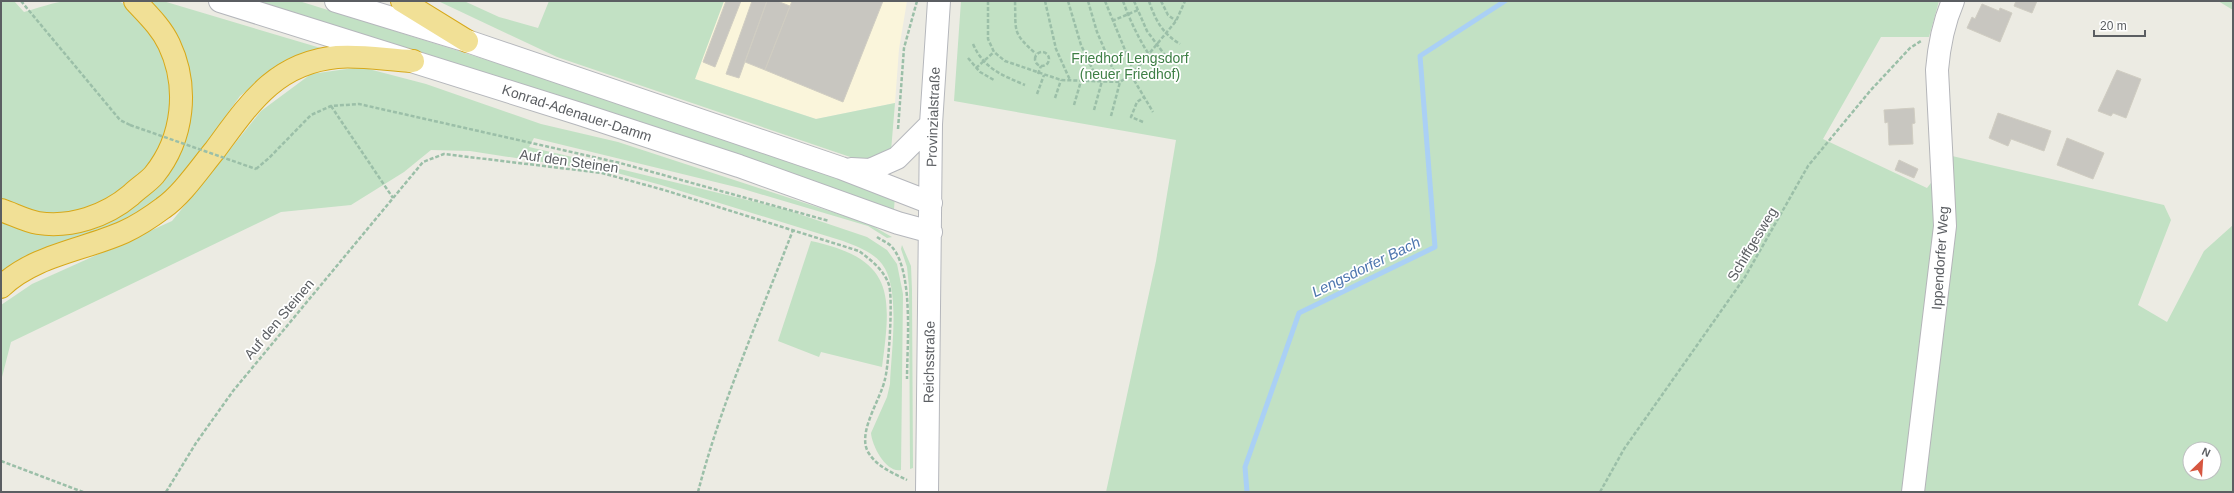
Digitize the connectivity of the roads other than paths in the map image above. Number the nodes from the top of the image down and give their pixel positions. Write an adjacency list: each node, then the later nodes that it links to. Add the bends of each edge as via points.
1 (135, 1): 12 (highway, via 152,19 168,43 178,68 181,92 180,120 170,150 153,176 117,206 78,222 38,223)
2 (220, 1): 8 (main road, Konrad-Adenauer-Damm)
3 (336, 1): 7 (main road)
4 (402, 1): 7 (highway)
5 (939, 1): 9 (main road, Provinzialstraße)
6 (1953, 1): 16 (main road, Ippendorfer Weg, via 1944,27 1937,70 1945,226)
7 (467, 41): 10 (main road)
8 (413, 61): 13 (main road, Konrad-Adenauer-Damm, via 739,166 898,223); 14 (highway, via 339,57 310,61 278,77 248,105 195,176 164,208 125,232 53,256 10,278)
9 (931, 124): 10 (main road, via 897,158 870,170); 11 (main road, Provinzialstraße)
10 (841, 168): 11 (main road)
11 (931, 203): 13 (main road, Provinzialstraße)
12 (1, 210)
13 (931, 232): 15 (main road, Reichsstraße)
14 (1, 287)
15 (917, 485)
16 (1913, 492)

